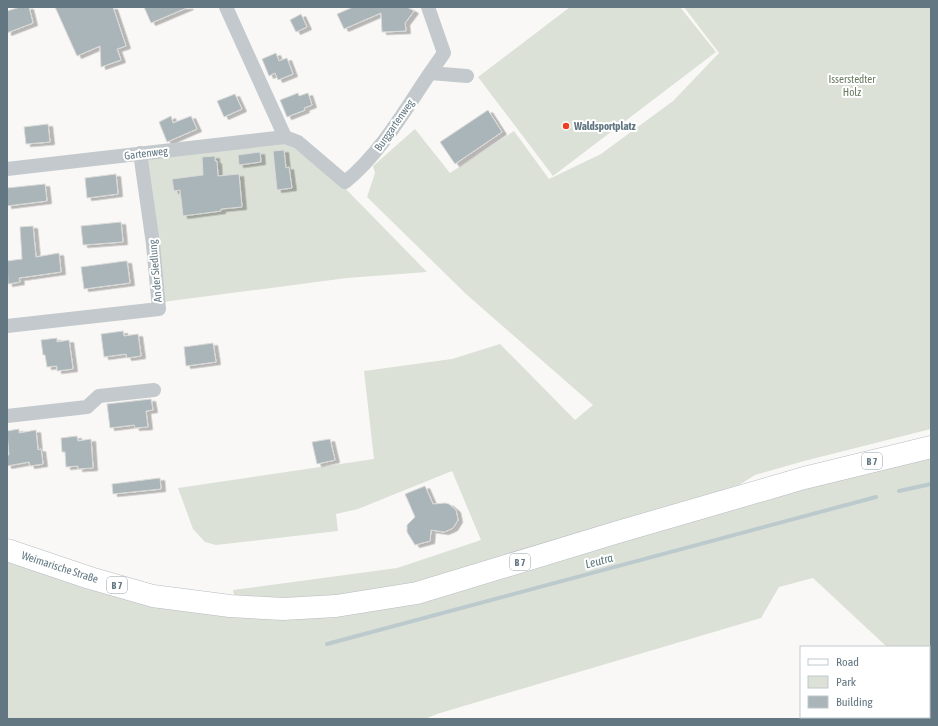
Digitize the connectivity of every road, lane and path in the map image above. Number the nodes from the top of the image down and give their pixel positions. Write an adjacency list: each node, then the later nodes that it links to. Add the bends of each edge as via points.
1 (226, 7): 5 (street)
2 (428, 7): 3 (street, Burggartenweg, via 444,53)
3 (430, 73): 4 (street); 5 (street, Burggartenweg, via 372,157 345,182 298,142)
4 (467, 76)
5 (285, 137): 6 (street, Gartenweg)
6 (140, 153): 7 (street, Gartenweg); 8 (street, An der Siedlung, via 159,309)
7 (7, 169)
8 (7, 326)
9 (154, 390): 10 (street, via 99,396 88,407)
10 (7, 416)
11 (931, 448): 12 (main road, Weimarische Straße / B 7, via 804,478 417,593 336,606 282,609 230,606 154,596)
12 (7, 550)

